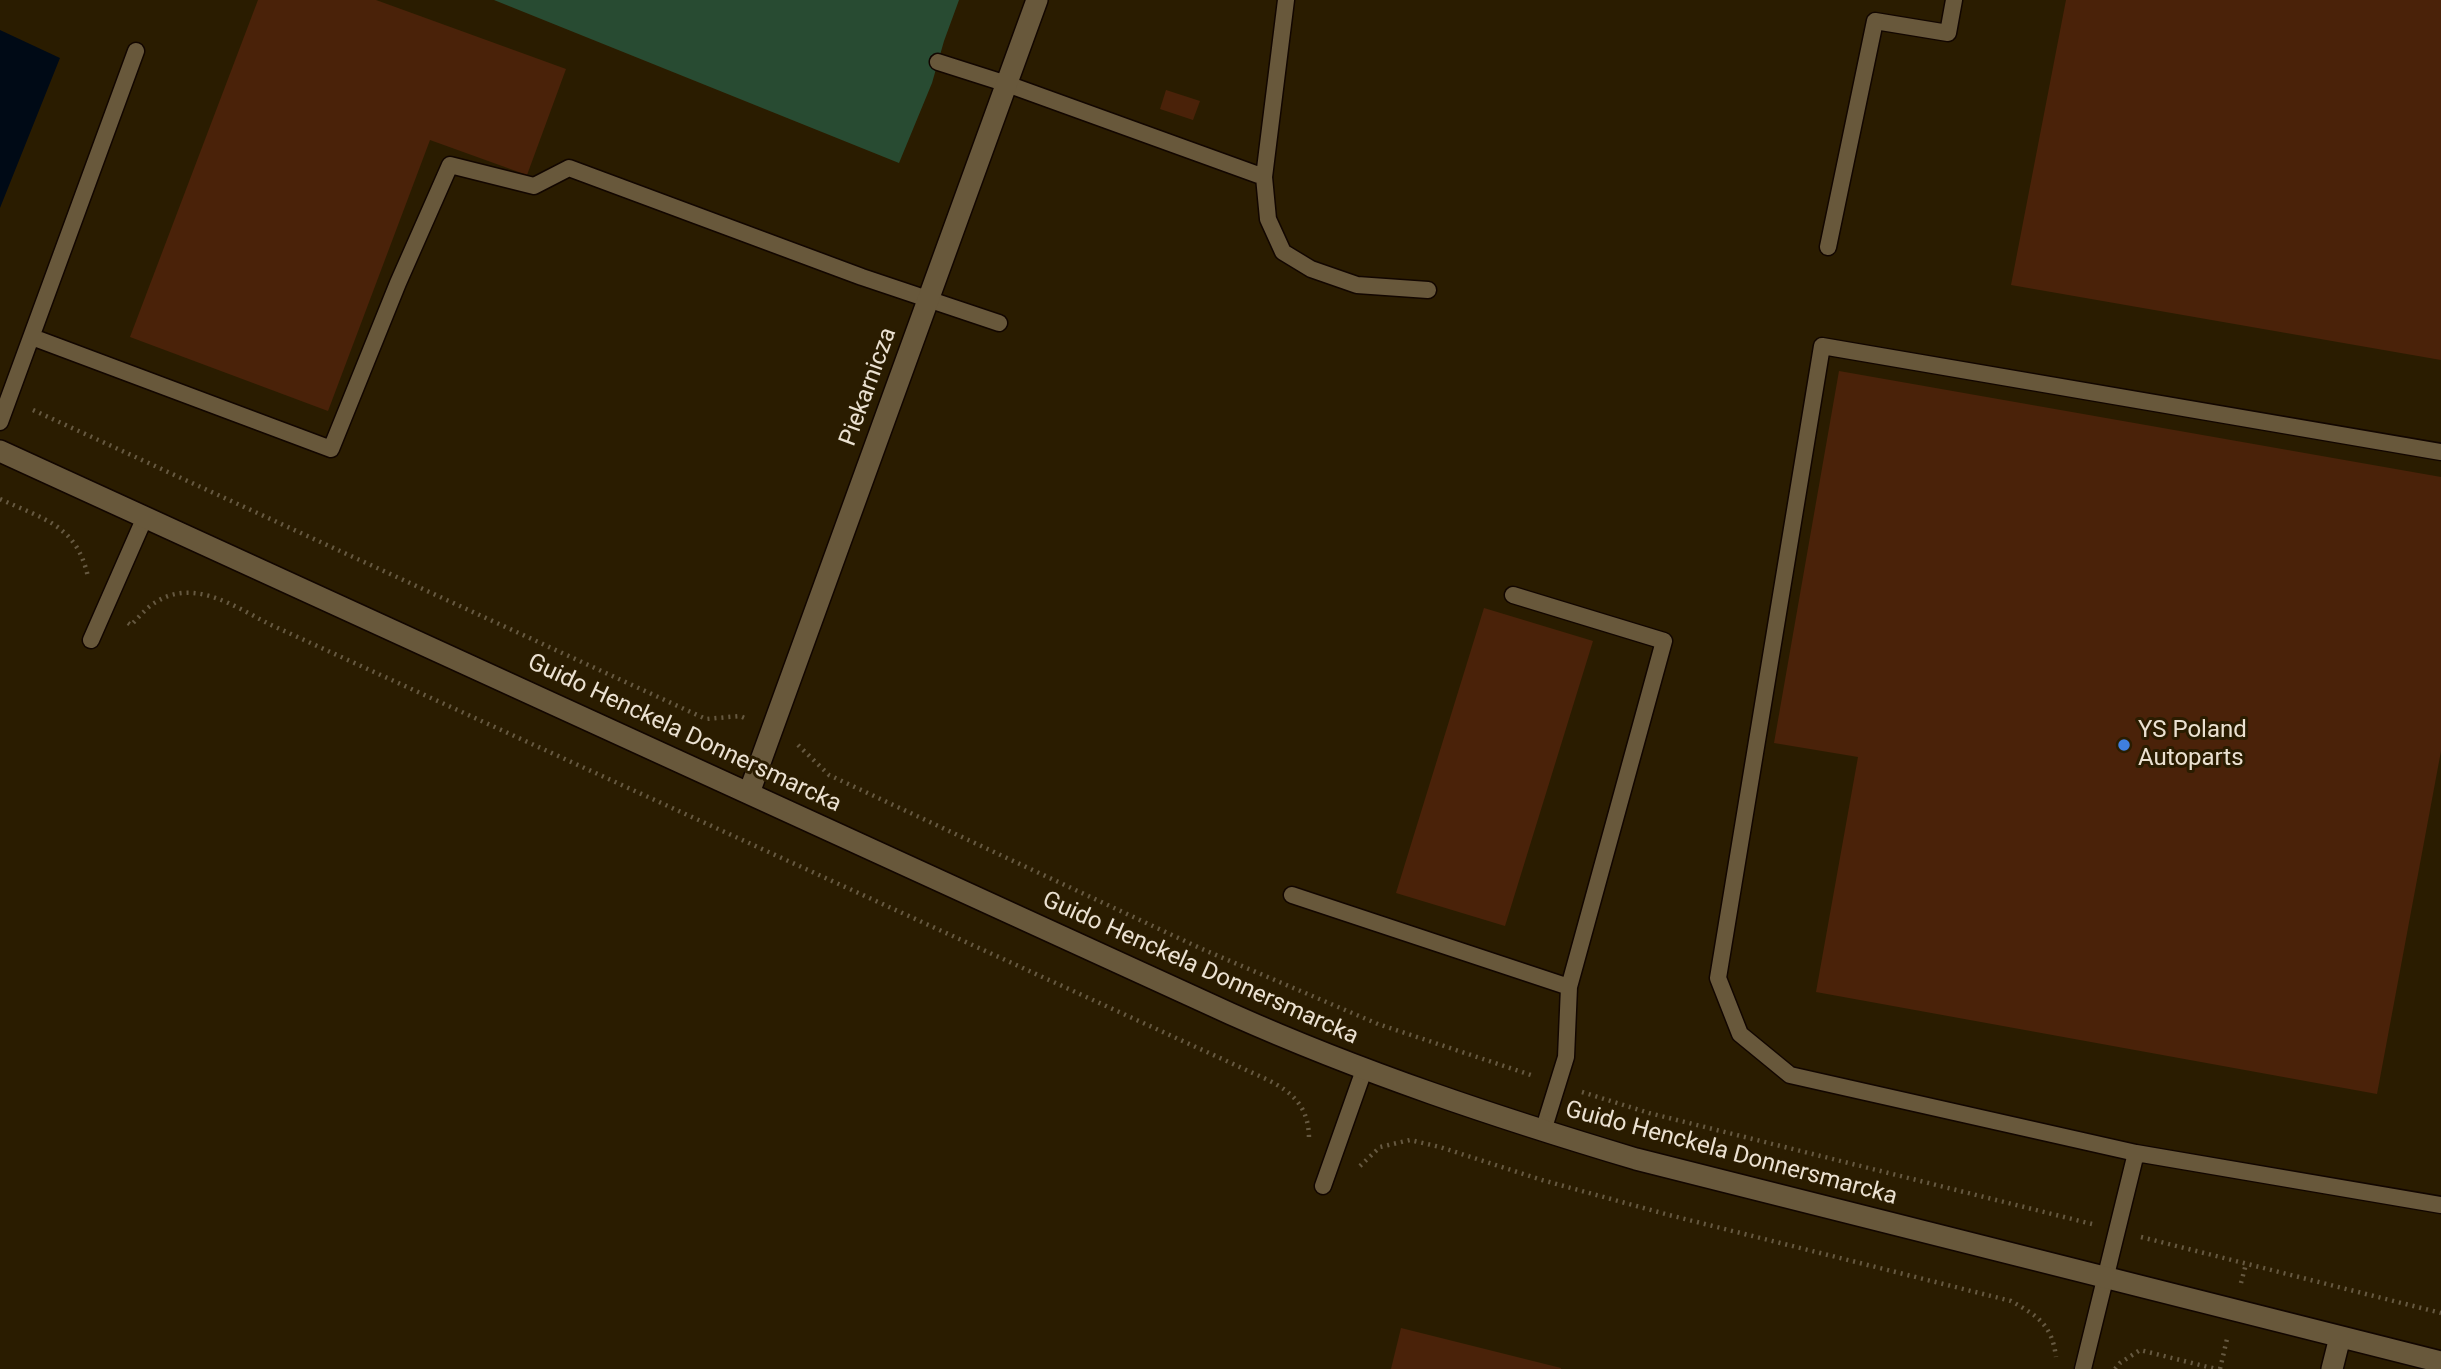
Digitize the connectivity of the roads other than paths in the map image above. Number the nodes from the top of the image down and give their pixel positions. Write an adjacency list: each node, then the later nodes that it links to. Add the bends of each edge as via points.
1 (1037, 0): 6 (street, Piekarnicza)
2 (1286, 0): 7 (lane)
3 (1954, 0): 8 (lane, via 1948,33 1875,21)
4 (135, 51): 12 (lane)
5 (938, 62): 6 (lane)
6 (1007, 85): 7 (lane); 10 (street, Piekarnicza)
7 (1264, 177): 9 (lane, via 1268,219 1283,252 1311,269 1357,285)
8 (1828, 247)
9 (1428, 290)
10 (929, 298): 11 (lane); 12 (lane, via 569,168 534,186 450,164 331,449); 19 (street, Piekarnicza)
11 (999, 323)
12 (32, 337): 13 (lane)
13 (0, 422)
14 (0, 451): 16 (street, Guido Henckela Donnersmarcka)
15 (2441, 452): 24 (lane, via 1822,346 1718,978 1740,1034 1790,1075)
16 (145, 517): 18 (lane); 19 (street, Guido Henckela Donnersmarcka)
17 (1513, 595): 21 (lane, via 1664,641)
18 (91, 640)
19 (749, 793): 22 (street, Guido Henckela Donnersmarcka, via 1231,1014)
20 (1292, 895): 21 (lane)
21 (1569, 987): 23 (lane, via 1566,1056)
22 (1364, 1070): 23 (street, Guido Henckela Donnersmarcka); 25 (lane)
23 (1543, 1131): 27 (street, Guido Henckela Donnersmarcka, via 1636,1160)
24 (2136, 1153): 26 (lane); 27 (lane)
25 (1323, 1185)
26 (2441, 1205)
27 (2106, 1278): 28 (street, Guido Henckela Donnersmarcka); 30 (lane)
28 (2340, 1337): 29 (street, Guido Henckela Donnersmarcka); 31 (street)
29 (2441, 1362)
30 (2083, 1369)
31 (2332, 1369)

